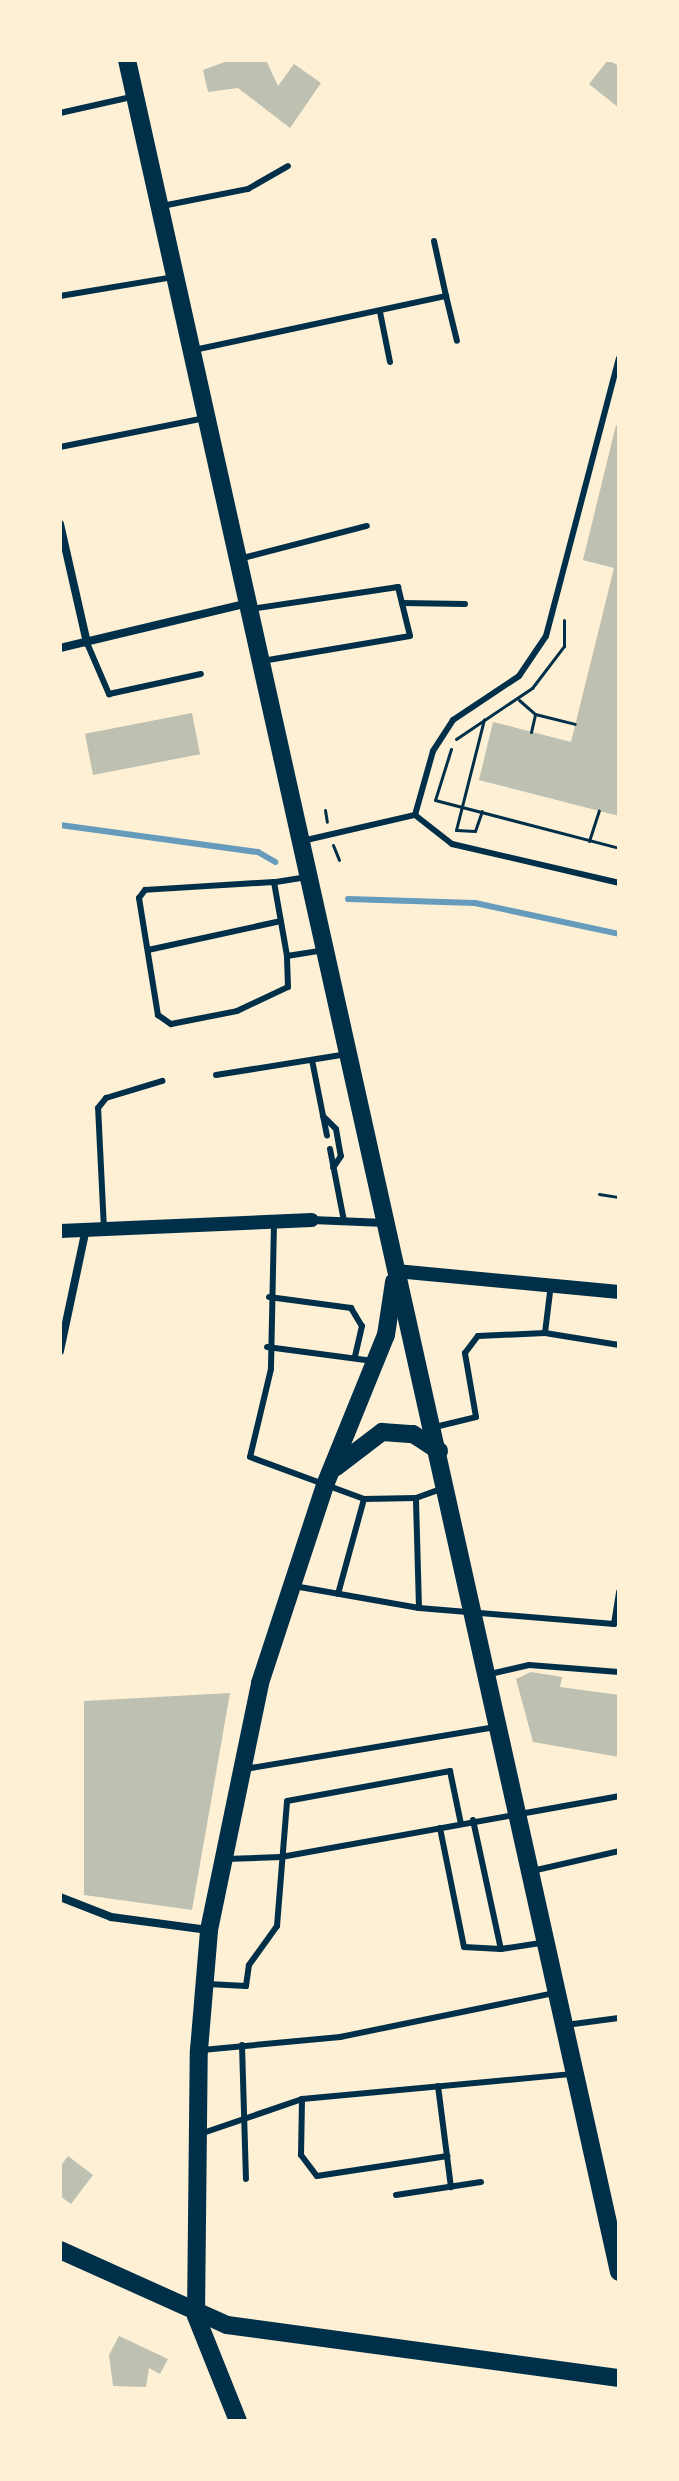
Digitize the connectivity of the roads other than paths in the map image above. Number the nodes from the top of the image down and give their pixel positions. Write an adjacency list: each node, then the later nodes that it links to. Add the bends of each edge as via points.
1 (127, 60): 2 (main road)
2 (135, 96): 3 (lane); 5 (main road)
3 (60, 113)
4 (288, 166): 5 (lane, via 248,189)
5 (158, 206): 7 (main road)
6 (434, 241): 9 (lane)
7 (174, 277): 8 (lane); 12 (main road)
8 (60, 296)
9 (446, 296): 10 (lane); 11 (lane)
10 (380, 312): 12 (lane); 14 (lane)
11 (457, 341)
12 (190, 351): 17 (main road)
13 (619, 358): 15 (lane)
14 (390, 362)
15 (608, 392): 16 (lane); 29 (lane, via 546,636 519,676 453,720 433,751)
16 (619, 394)
17 (205, 418): 18 (lane); 21 (main road)
18 (60, 447)
19 (60, 524): 25 (street)
20 (367, 526): 21 (lane)
21 (236, 560): 24 (main road)
22 (402, 603): 23 (lane); 24 (lane, via 398,587); 27 (lane, via 410,636)
23 (465, 604)
24 (246, 607): 25 (street); 27 (main road)
25 (87, 643): 26 (street); 28 (lane, via 109,694)
26 (60, 648)
27 (259, 662): 30 (main road)
28 (201, 674)
29 (415, 815): 30 (lane); 33 (lane, via 452,844)
30 (300, 841): 31 (main road)
31 (307, 877): 32 (lane); 36 (main road)
32 (274, 882): 34 (lane); 35 (lane, via 145,890 139,898)
33 (619, 883)
34 (281, 921): 35 (lane); 37 (lane)
35 (148, 950): 37 (lane, via 158,1015 171,1024 237,1011 288,987)
36 (324, 950): 37 (lane); 38 (main road)
37 (287, 956)
38 (347, 1054): 39 (lane); 49 (main road)
39 (312, 1060): 40 (lane); 42 (lane)
40 (216, 1075)
41 (162, 1081): 51 (lane, via 106,1098 98,1108)
42 (323, 1116): 43 (lane); 45 (lane, via 336,1129 341,1156)
43 (327, 1136)
44 (330, 1149): 45 (lane)
45 (333, 1168): 48 (lane)
46 (312, 1220): 47 (street); 48 (street)
47 (274, 1221): 51 (street); 56 (lane)
48 (344, 1221): 49 (street)
49 (385, 1223): 53 (main road)
50 (86, 1229): 51 (street); 52 (street); 60 (street)
51 (104, 1229)
52 (60, 1231)
53 (396, 1271): 54 (street); 62 (main road); 63 (main road)
54 (552, 1283): 55 (street); 57 (lane)
55 (619, 1292)
56 (269, 1297): 59 (lane); 61 (lane, via 351,1308 362,1326)
57 (545, 1333): 58 (lane); 63 (lane, via 478,1336 465,1353 476,1417)
58 (619, 1345)
59 (267, 1347): 61 (lane); 65 (lane, via 270,1382 250,1457)
60 (60, 1351)
61 (355, 1356): 62 (lane)
62 (377, 1362): 65 (main road)
63 (433, 1427): 64 (main road)
64 (439, 1451): 65 (main road, via 413,1434 382,1432); 66 (main road)
65 (328, 1479): 68 (lane); 69 (main road)
66 (447, 1486): 67 (lane); 73 (main road)
67 (416, 1498): 68 (lane); 72 (lane)
68 (364, 1499): 71 (lane)
69 (291, 1586): 71 (lane); 77 (main road)
70 (619, 1591): 73 (lane, via 614,1624)
71 (338, 1594): 72 (lane)
72 (419, 1608): 73 (lane)
73 (477, 1609): 75 (main road)
74 (619, 1672): 75 (lane, via 529,1665)
75 (490, 1674): 76 (main road)
76 (502, 1725): 77 (lane); 79 (main road)
77 (238, 1769): 85 (main road)
78 (619, 1796): 79 (lane)
79 (519, 1809): 80 (lane); 86 (main road)
80 (473, 1820): 81 (lane); 90 (lane)
81 (461, 1824): 82 (lane); 84 (lane, via 450,1771 287,1801)
82 (440, 1828): 84 (lane); 90 (lane, via 464,1947)
83 (619, 1851): 86 (lane)
84 (281, 1857): 85 (lane); 91 (lane, via 277,1926 249,1965 246,1986)
85 (219, 1859): 88 (main road)
86 (532, 1871): 89 (main road)
87 (60, 1897): 88 (street, via 111,1917)
88 (209, 1930): 91 (main road)
89 (547, 1942): 90 (lane); 92 (main road)
90 (501, 1949)
91 (205, 1984): 96 (main road)
92 (558, 1992): 94 (main road); 95 (lane, via 413,2025)
93 (619, 2018): 94 (lane)
94 (566, 2025): 97 (main road)
95 (242, 2045): 96 (lane); 100 (lane)
96 (199, 2050): 101 (main road)
97 (575, 2074): 98 (lane); 108 (main road)
98 (438, 2086): 99 (lane); 102 (lane)
99 (302, 2099): 100 (lane); 102 (lane, via 301,2155 317,2176)
100 (244, 2125): 101 (lane); 103 (lane)
101 (197, 2135): 109 (main road)
102 (447, 2156): 105 (lane)
103 (246, 2179)
104 (481, 2182): 105 (lane)
105 (451, 2187): 106 (lane)
106 (396, 2195)
107 (60, 2250): 109 (main road)
108 (619, 2272)
109 (196, 2316): 110 (main road); 111 (main road)
110 (619, 2378)
111 (238, 2421)

